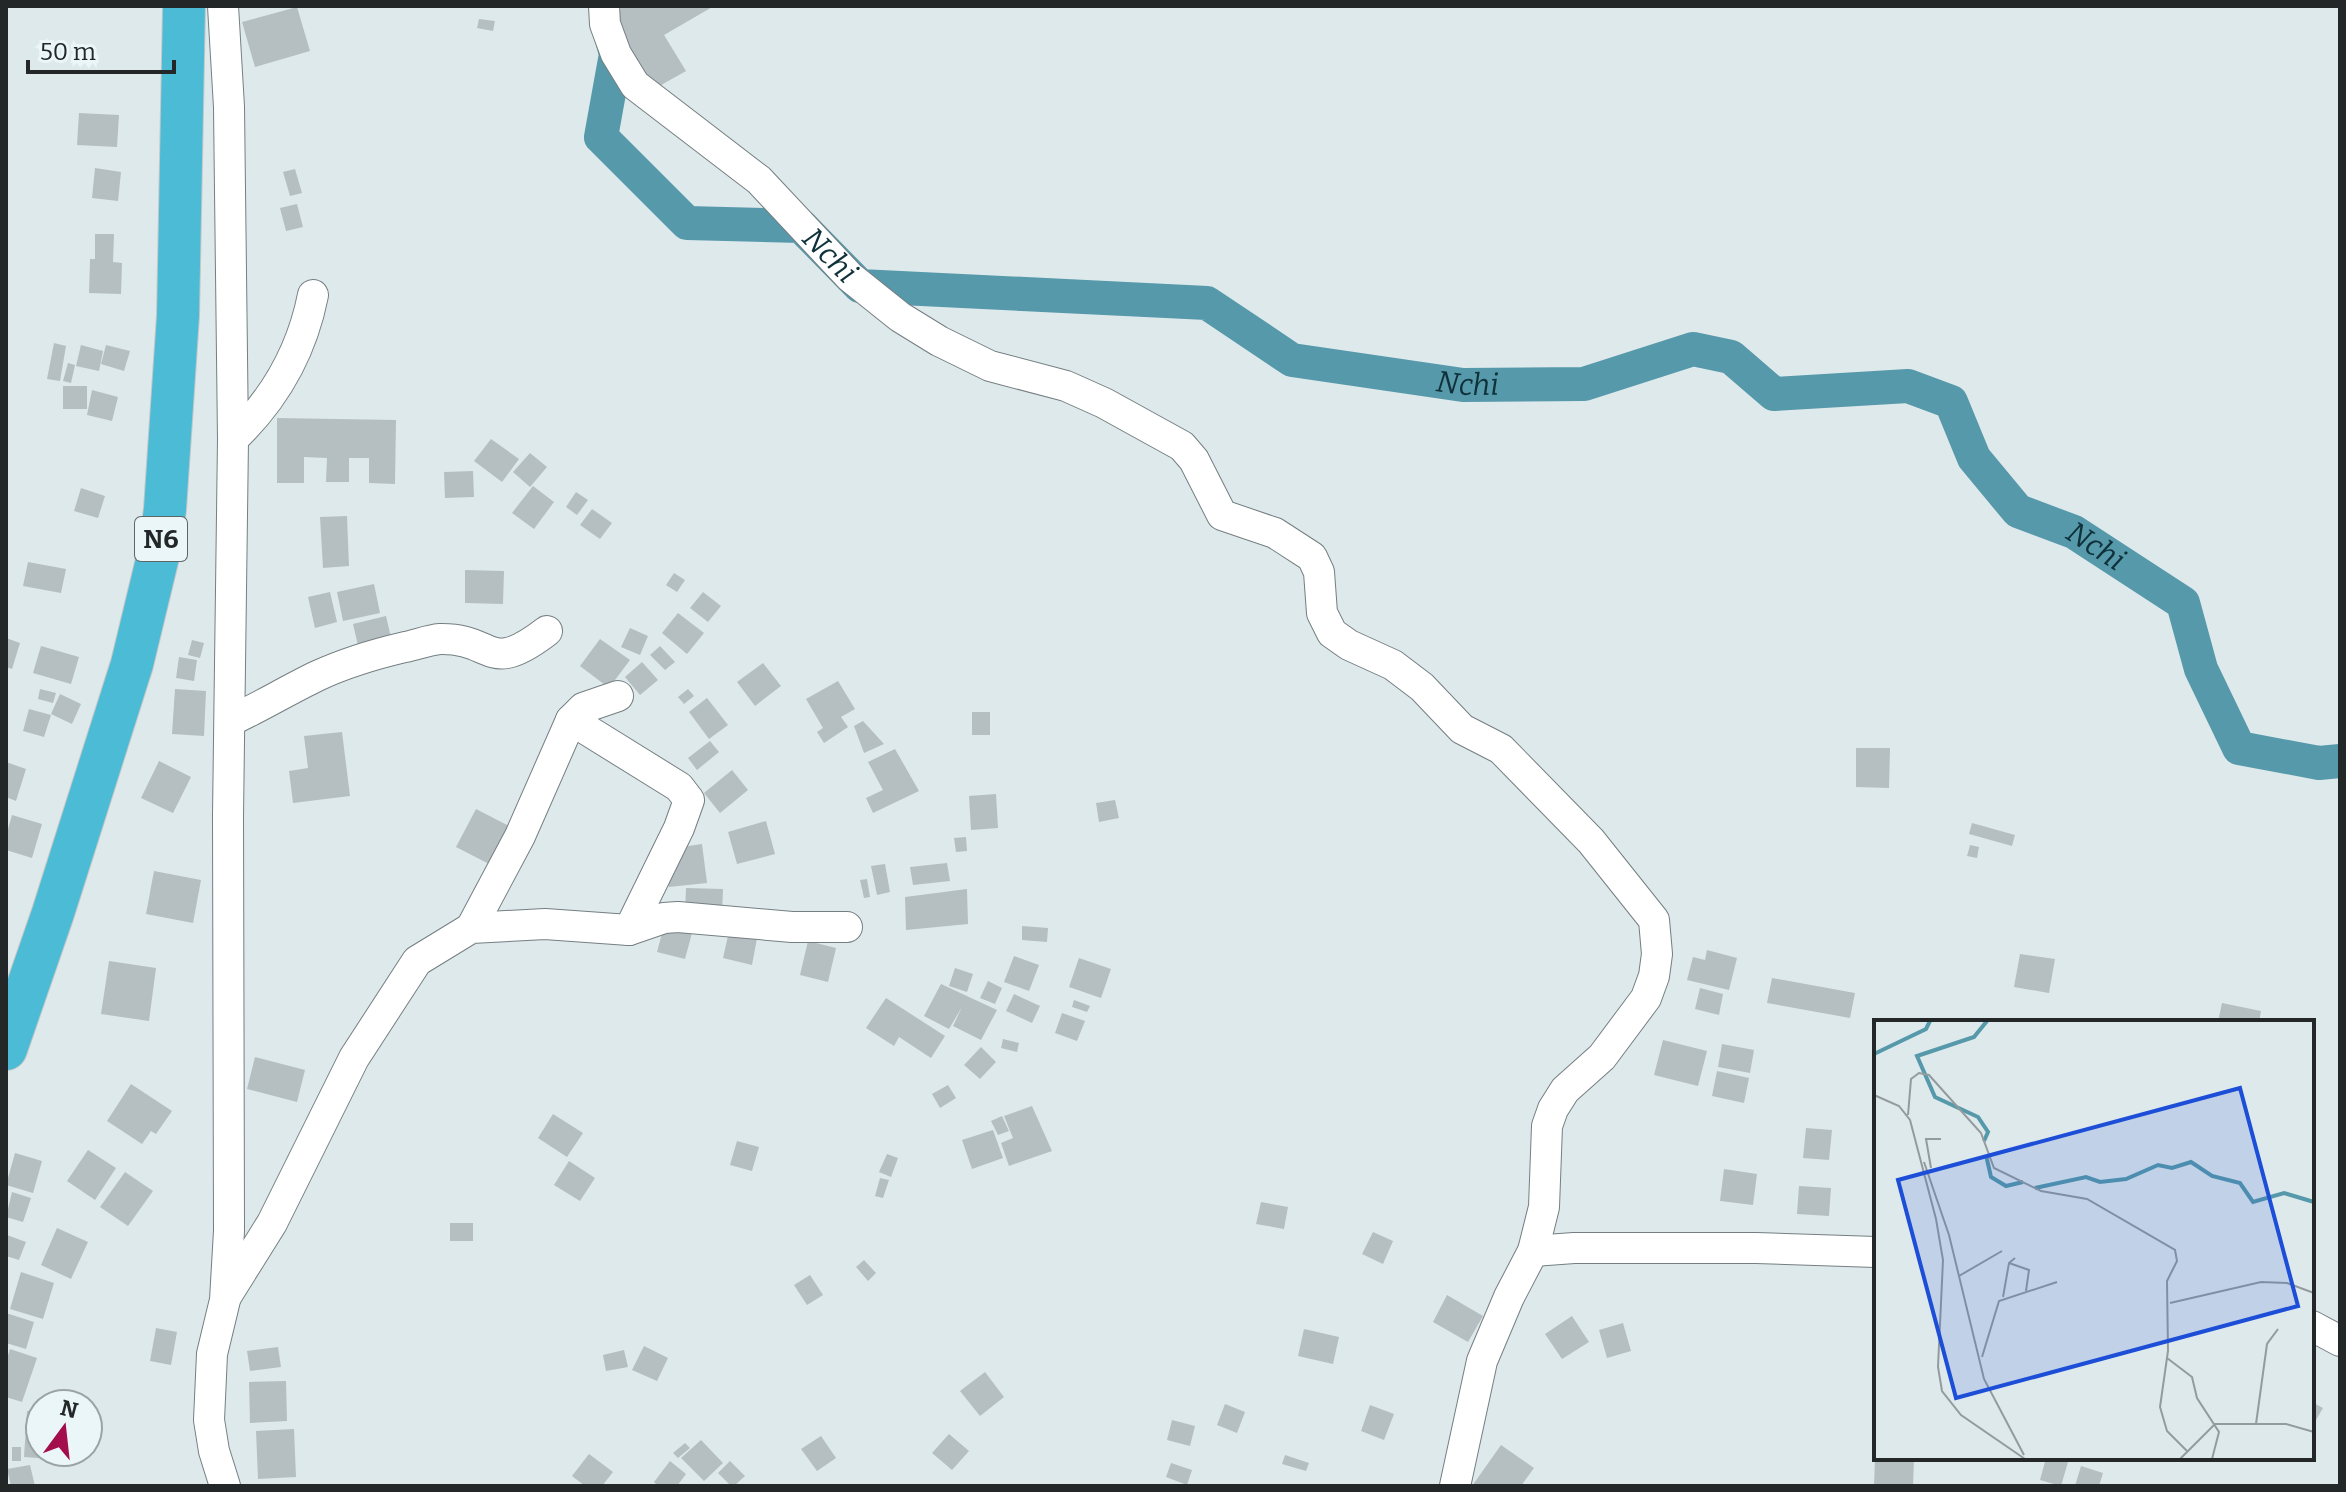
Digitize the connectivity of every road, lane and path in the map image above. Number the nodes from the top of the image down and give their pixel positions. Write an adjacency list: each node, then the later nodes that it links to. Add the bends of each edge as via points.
1 (184, 6): 13 (highway, N6, via 177,330 160,548 128,678)
2 (604, 6): 14 (street, via 616,54 635,85 759,180 850,277 900,317 990,366 1066,386 1182,446 1222,515 1275,533 1312,557 1319,572 1322,613 1332,633 1393,665 1462,729 1501,749 1639,899 1657,932 1654,976 1632,1019 1553,1109 1547,1126 1544,1207)
3 (226, 13): 5 (street)
4 (313, 295): 5 (street, via 307,327 287,372)
5 (233, 439): 9 (street)
6 (547, 631): 9 (street, via 510,654 454,639 387,652 318,675)
7 (618, 696): 8 (street, via 583,708)
8 (571, 720): 11 (street, via 520,836); 12 (street, via 679,787 689,800)
9 (230, 721): 16 (street)
10 (847, 927): 12 (street, via 678,917)
11 (471, 928): 12 (street, via 545,924); 16 (street, via 417,961 398,987 354,1058 272,1223)
12 (629, 930)
13 (6, 1049)
14 (1533, 1251): 15 (street); 20 (street, via 1482,1361)
15 (1874, 1252)
16 (225, 1300): 19 (street, via 212,1354 209,1420)
17 (2314, 1327): 18 (street)
18 (2340, 1341)
19 (225, 1486)
20 (1455, 1486)

